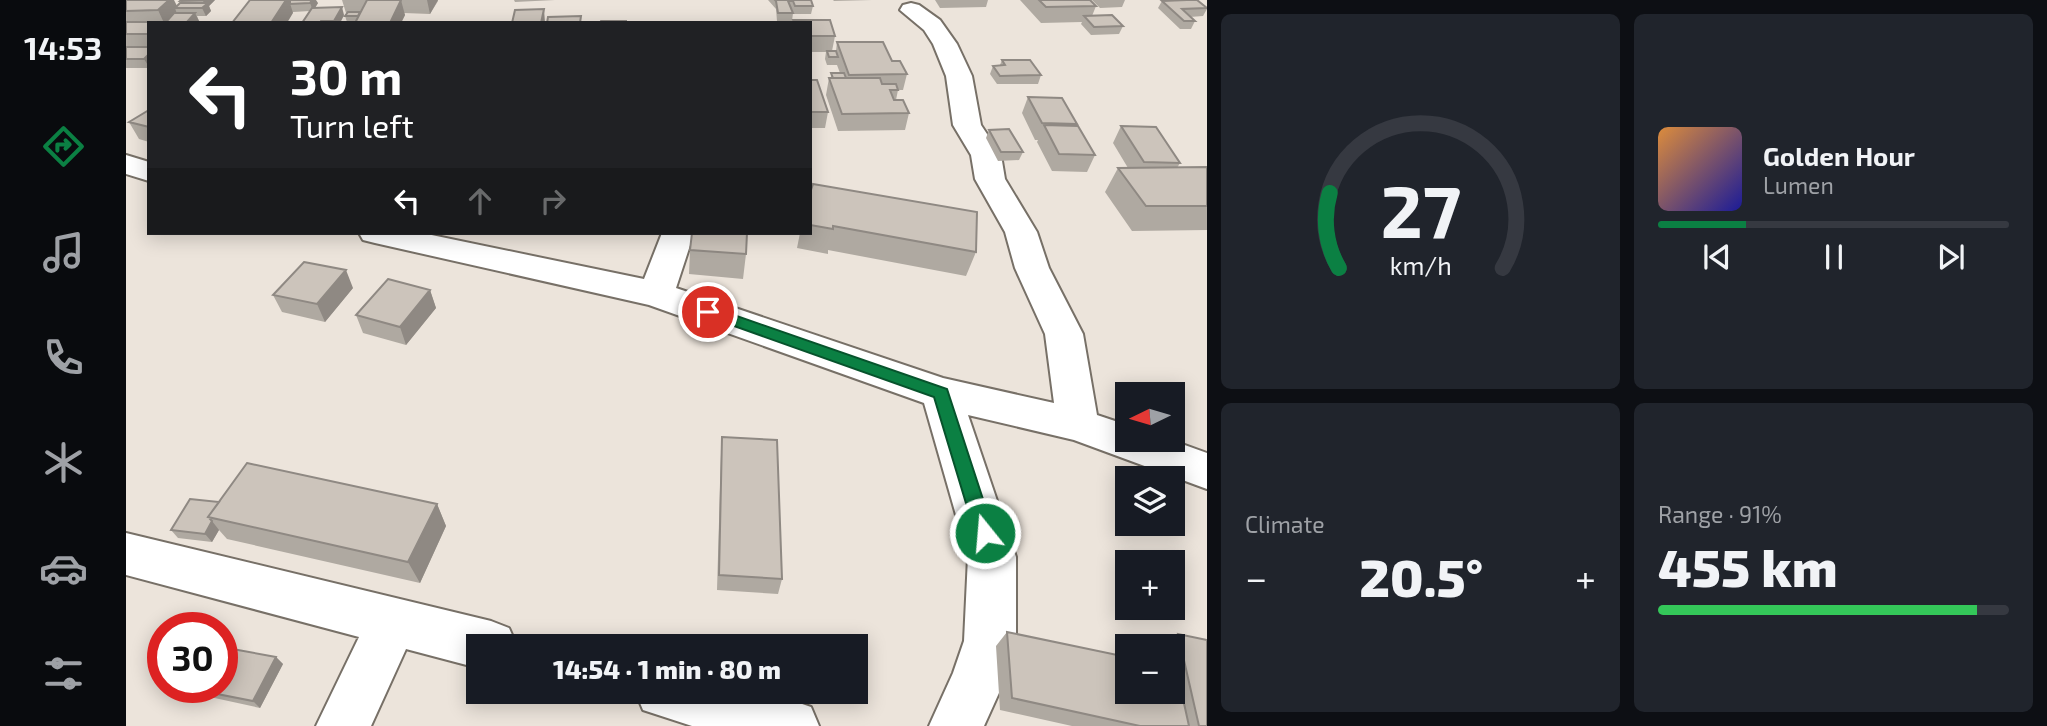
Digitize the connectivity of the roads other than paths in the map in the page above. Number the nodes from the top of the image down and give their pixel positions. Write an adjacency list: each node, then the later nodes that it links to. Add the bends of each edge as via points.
1 (911, 10): 8 (street, via 932,25 945,44 959,76 967,125 986,155 990,179 1021,232 1032,268 1064,334)
2 (126, 164): 3 (street)
3 (147, 171)
4 (384, 235): 6 (street)
5 (677, 235): 6 (street)
6 (656, 294): 7 (street)
7 (942, 393): 8 (street); 16 (street, via 992,557 990,641)
8 (1078, 425): 9 (street)
9 (1207, 471)
10 (126, 554): 11 (street)
11 (394, 620): 12 (street); 14 (street)
12 (466, 639)
13 (710, 704): 15 (street)
14 (343, 726)
15 (792, 726)
16 (956, 726)

